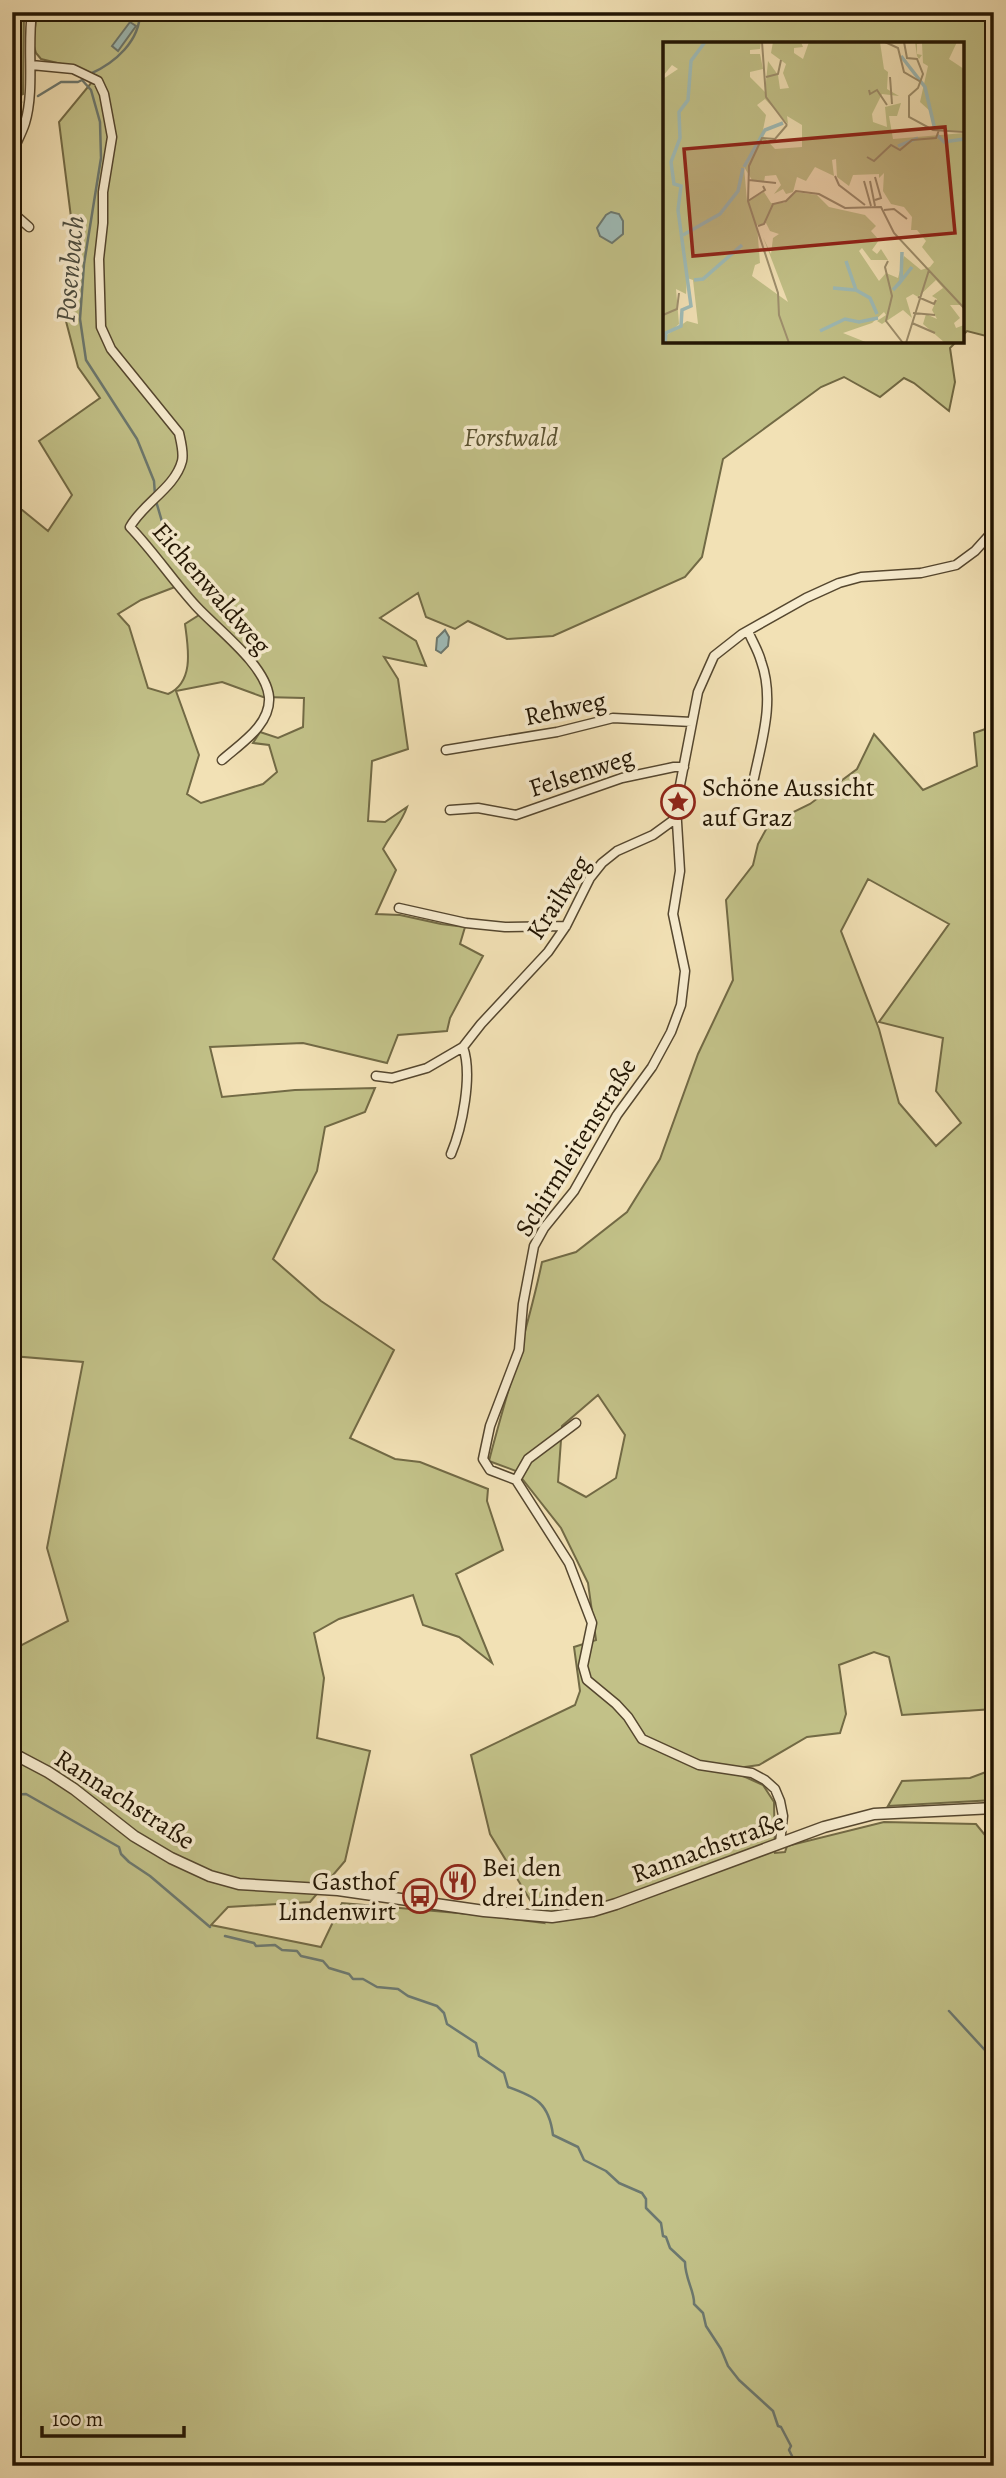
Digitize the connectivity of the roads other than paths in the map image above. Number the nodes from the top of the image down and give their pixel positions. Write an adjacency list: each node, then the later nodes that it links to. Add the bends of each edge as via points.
1 (32, 12): 2 (street)
2 (31, 65): 3 (street, via 26,121); 10 (street, Eichenwaldweg, via 77,70 98,81 104,94 112,137 99,258 101,327 111,349 179,433 182,459 177,472 130,527 197,607 245,654 266,685 269,699 260,726)
3 (12, 153)
4 (12, 212): 5 (street)
5 (29, 227)
6 (994, 530): 7 (street, Schirmleitenstraße, via 956,565 839,583)
7 (748, 631): 8 (street, Schirmleitenstraße, via 714,656 698,692); 12 (street, via 762,662 768,710)
8 (692, 722): 9 (street, Rehweg, via 613,718); 11 (street, Schirmleitenstraße)
9 (446, 750)
10 (222, 760)
11 (684, 766): 13 (street, Felsenweg, via 622,778 516,815 478,808); 14 (street, Schirmleitenstraße)
12 (754, 778)
13 (450, 810)
14 (675, 819): 16 (street, Krailweg, via 602,863); 21 (street, Schirmleitenstraße, via 680,871 673,914 685,971 681,1005 652,1067 534,1246 519,1350 490,1426 483,1459 490,1469)
15 (399, 908): 16 (street, via 466,923)
16 (566, 926): 17 (street, Krailweg)
17 (463, 1047): 18 (street, Krailweg, via 427,1068 392,1078); 19 (street, via 467,1057 465,1090)
18 (376, 1076)
19 (451, 1154)
20 (576, 1423): 21 (street, via 528,1459)
21 (516, 1480): 24 (street, Schirmleitenstraße, via 562,1548 590,1614 583,1666 587,1680 616,1704 642,1739 699,1765 752,1773 765,1780 780,1801)
22 (12, 1753): 24 (street, Rannachstraße, via 74,1789 134,1836 171,1858 210,1876 249,1885 338,1890 552,1917 604,1907)
23 (994, 1808): 24 (street, Rannachstraße, via 873,1814)
24 (780, 1843)

